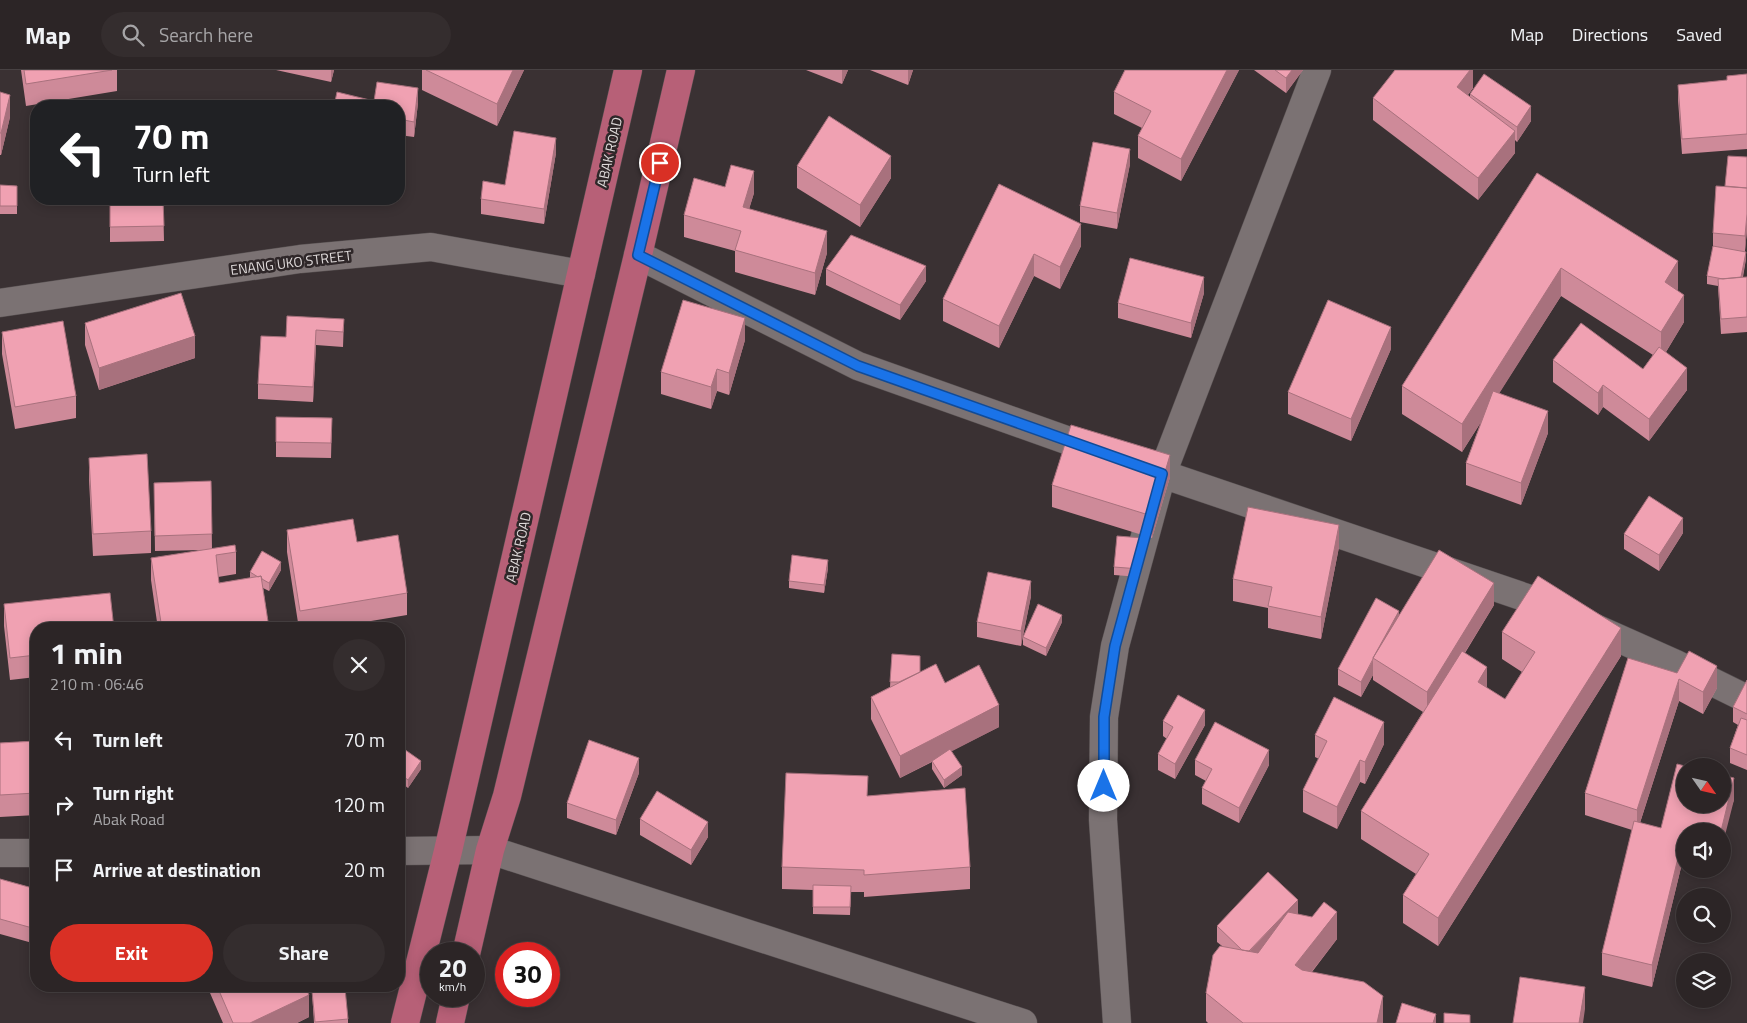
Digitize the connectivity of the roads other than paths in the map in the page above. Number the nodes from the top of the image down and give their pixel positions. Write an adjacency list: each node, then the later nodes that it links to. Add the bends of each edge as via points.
1 (628, 70): 5 (highway, ABAK ROAD)
2 (681, 70): 4 (highway)
3 (1317, 70): 7 (street)
4 (638, 255): 7 (street, via 858,366); 9 (highway)
5 (581, 274): 6 (street, ENANG UKO STREET, via 431,248 300,259); 11 (highway, ABAK ROAD)
6 (0, 303)
7 (1162, 474): 8 (street, via 1530,599); 19 (street, via 1115,646 1104,717 1104,820)
8 (1747, 699)
9 (490, 850): 11 (street); 14 (highway); 18 (street)
10 (405, 851): 11 (street)
11 (448, 851): 16 (highway, ABAK ROAD)
12 (0, 853): 13 (street)
13 (30, 853)
14 (469, 942)
15 (454, 1007): 17 (highway)
16 (405, 1023)
17 (450, 1023)
18 (1024, 1023)
19 (1117, 1023)

